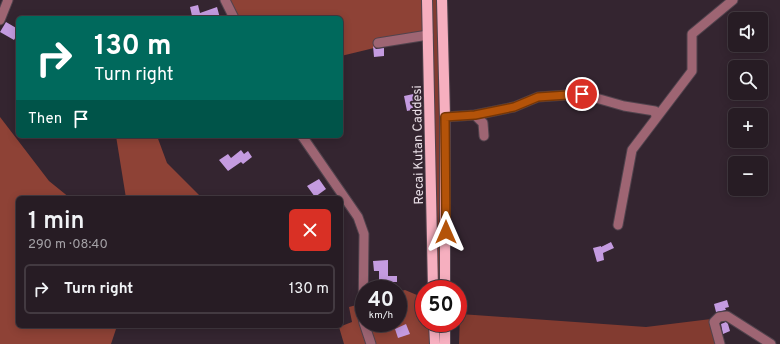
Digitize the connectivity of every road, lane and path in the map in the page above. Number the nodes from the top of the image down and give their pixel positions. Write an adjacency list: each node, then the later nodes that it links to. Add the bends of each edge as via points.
1 (8, 0): 7 (street)
2 (225, 0): 6 (street)
3 (427, 0): 8 (main road, Recai Kutan Caddesi)
4 (442, 0): 11 (main road)
5 (733, 0): 12 (street, via 692,34 692,71)
6 (233, 16)
7 (0, 20)
8 (428, 35): 9 (street); 17 (main road, Recai Kutan Caddesi)
9 (378, 43)
10 (475, 115): 11 (street); 12 (street, via 514,107 538,97 582,94 624,106 655,111); 13 (street, via 483,123)
11 (445, 117): 18 (main road)
12 (656, 117): 15 (street, via 632,150)
13 (484, 136)
14 (303, 138): 16 (street, via 358,217 364,234)
15 (618, 225)
16 (363, 280)
17 (434, 280)
18 (445, 280)
19 (367, 332): 22 (street)
20 (434, 332): 23 (main road)
21 (445, 332): 24 (main road)
22 (371, 344)
23 (435, 344)
24 (445, 344)
25 (720, 344): 26 (street, via 714,322 719,317 727,316)
26 (771, 344)

